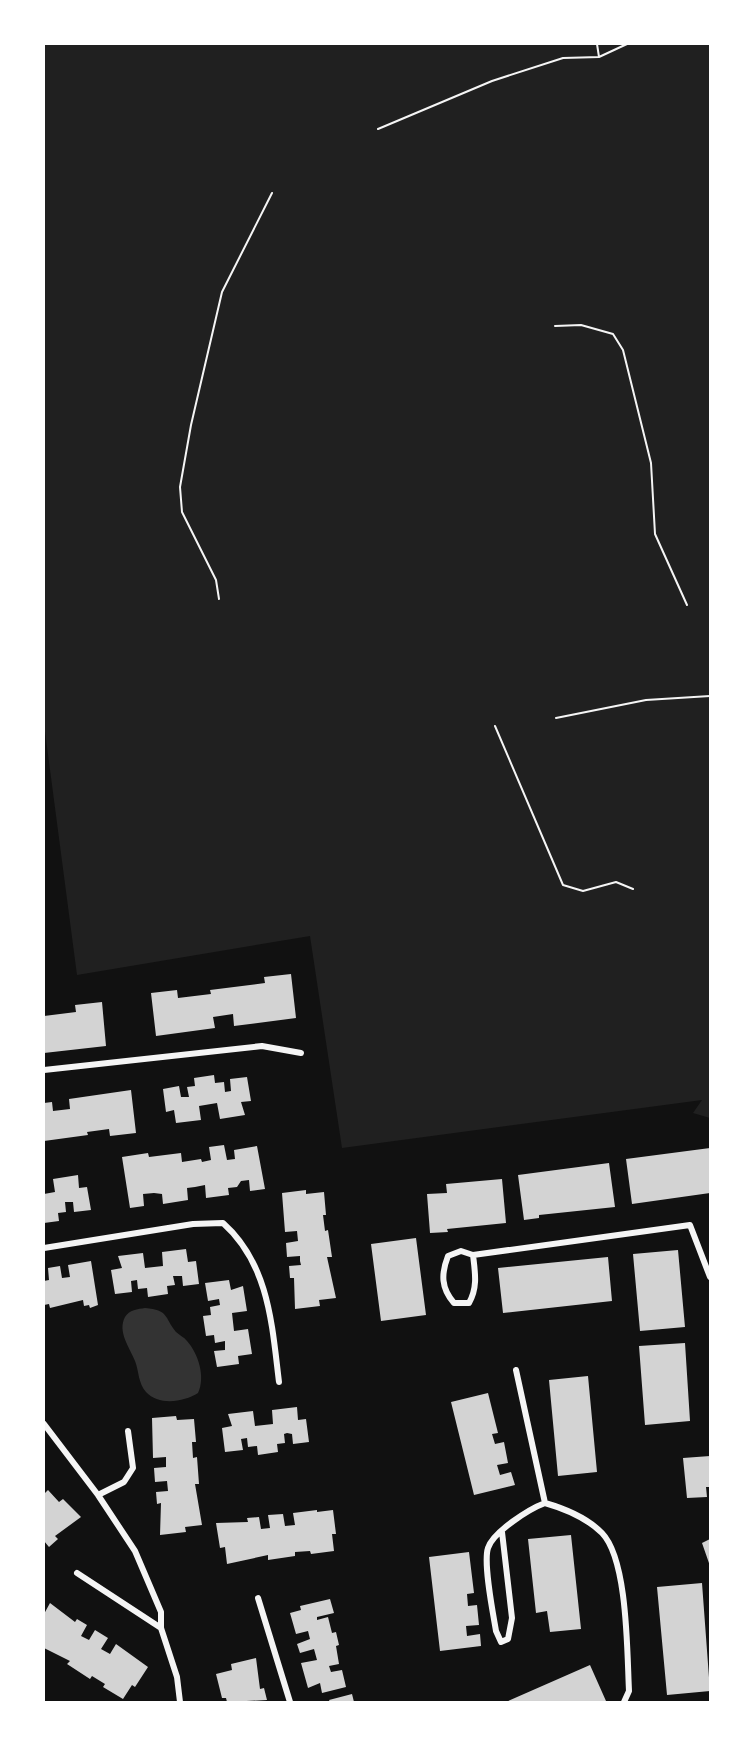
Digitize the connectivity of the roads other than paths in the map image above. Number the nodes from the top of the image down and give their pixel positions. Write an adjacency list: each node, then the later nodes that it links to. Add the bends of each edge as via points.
1 (301, 1053): 2 (street, via 262,1046)
2 (44, 1070)
3 (44, 1248): 7 (street, via 193,1224 224,1223 239,1237 258,1270 269,1303)
4 (473, 1255): 4 (street, via 461,1251 448,1256 442,1272 446,1293 454,1303 469,1303 474,1294); 5 (street, via 690,1225)
5 (711, 1277)
6 (516, 1370): 11 (street)
7 (279, 1382)
8 (44, 1424): 10 (street)
9 (128, 1431): 10 (street, via 133,1468 124,1482)
10 (98, 1495): 15 (street, via 135,1551 160,1612)
11 (545, 1503): 12 (street, via 515,1518); 18 (street, via 585,1519 604,1534 616,1563 625,1608 629,1691)
12 (502, 1532): 12 (street, via 490,1543 487,1560 496,1631 501,1642 508,1639 512,1618)
13 (76, 1573): 15 (street)
14 (258, 1598): 17 (street)
15 (161, 1628): 16 (street, via 177,1677)
16 (180, 1702)
17 (290, 1702)
18 (624, 1702)

